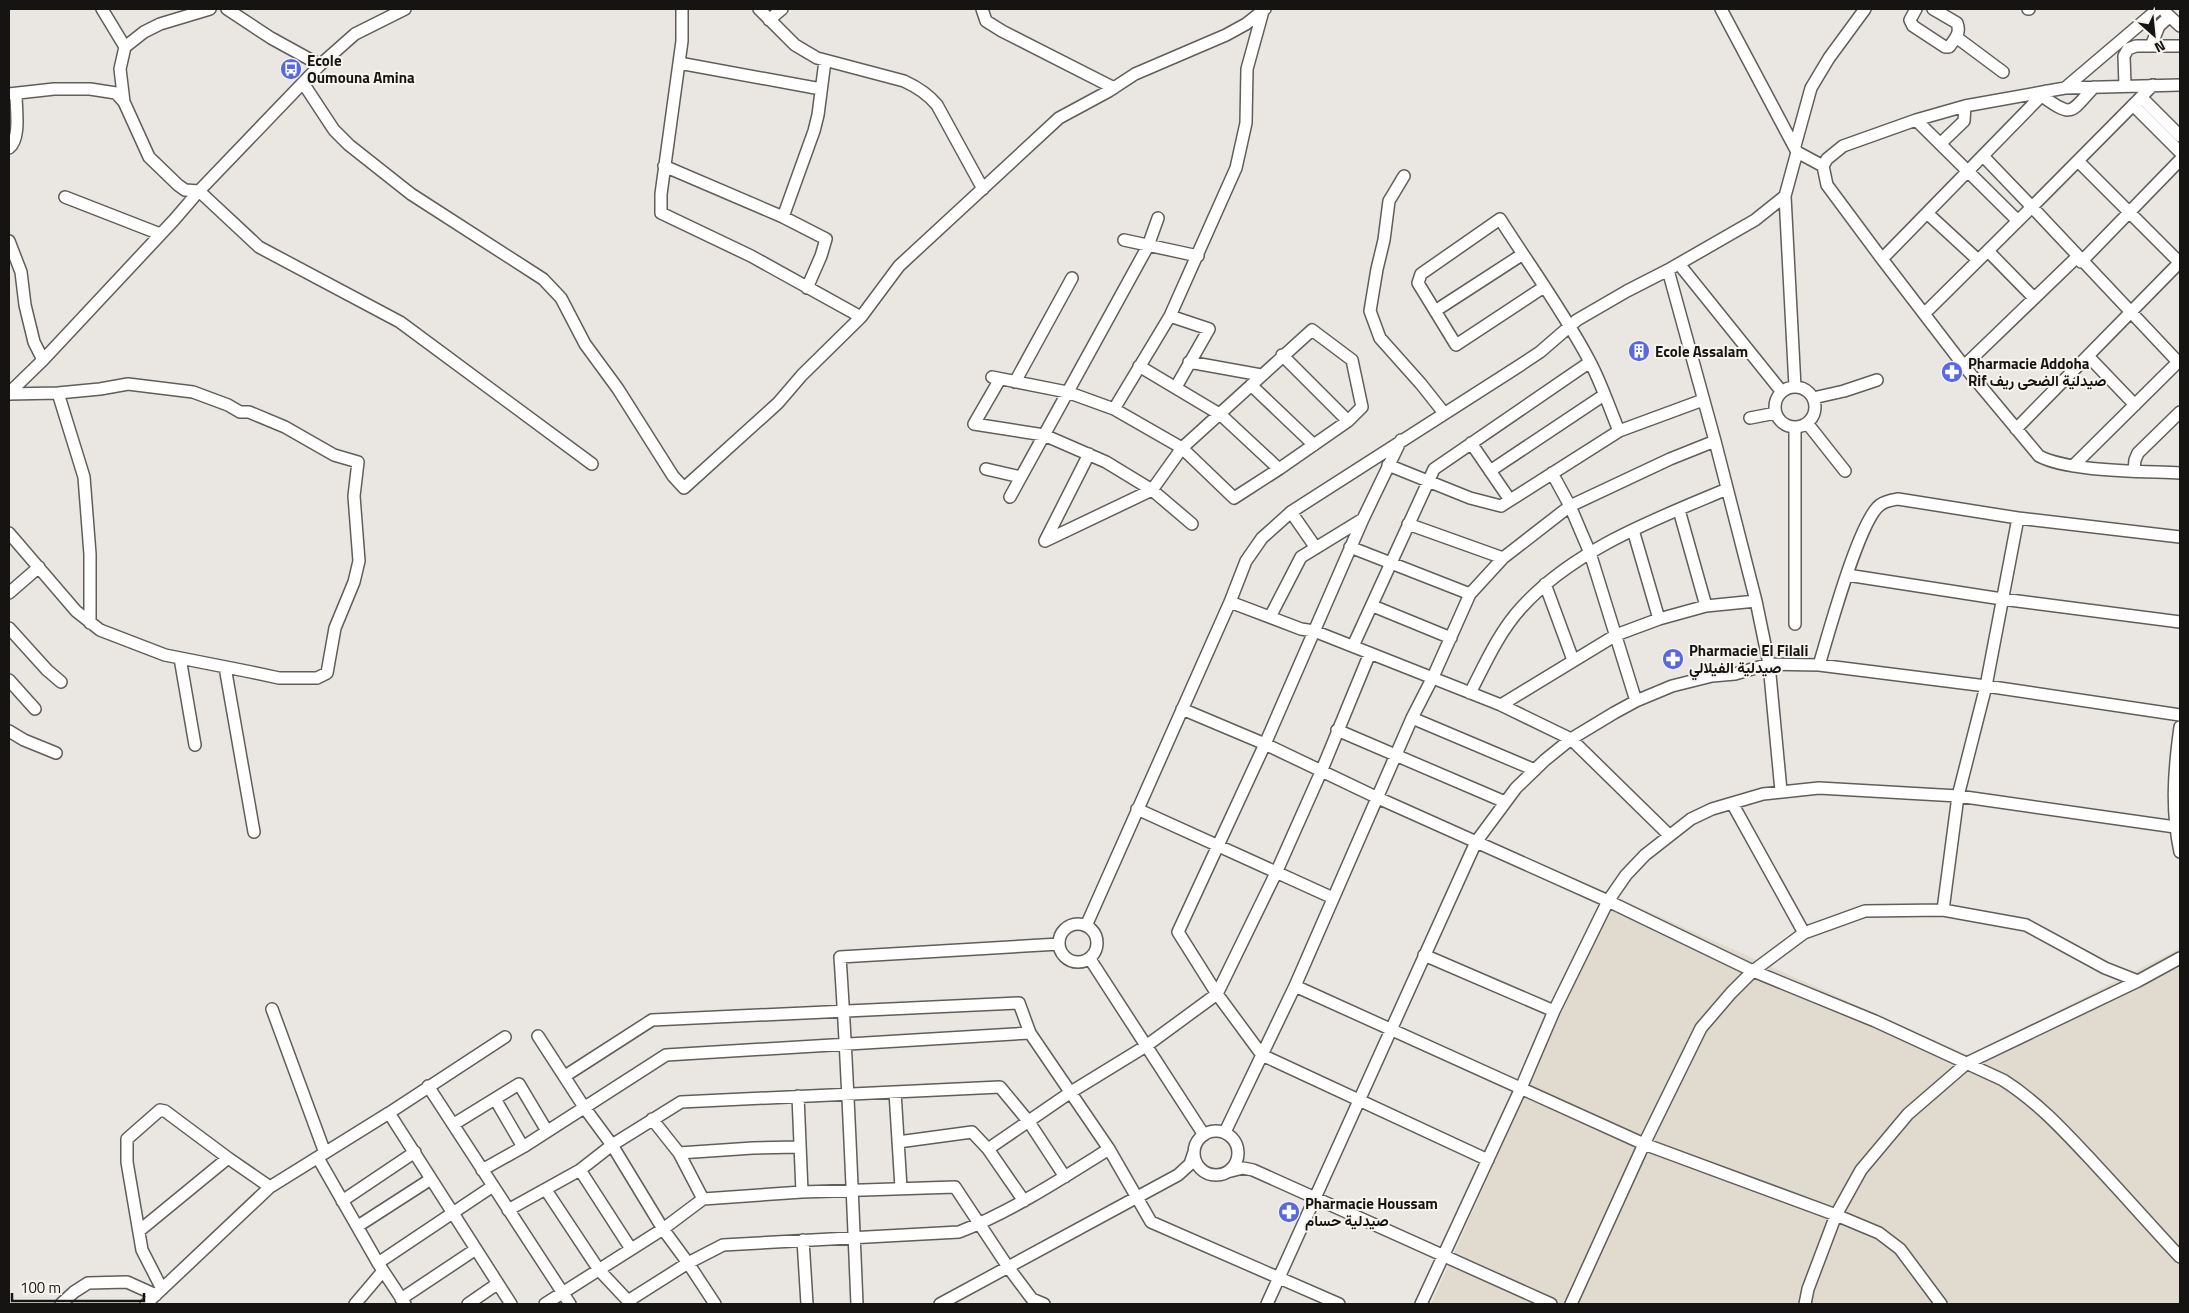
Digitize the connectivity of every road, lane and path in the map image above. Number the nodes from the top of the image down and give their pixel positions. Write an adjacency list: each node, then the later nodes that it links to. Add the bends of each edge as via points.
1 (102, 9): 21 (street)
2 (210, 9): 21 (street, via 160,24)
3 (227, 9): 24 (street)
4 (405, 9): 24 (street, via 355,34)
5 (682, 9): 23 (street)
6 (759, 9): 16 (street)
7 (782, 9): 16 (street)
8 (982, 9): 31 (street, via 986,21 1002,31)
9 (1722, 9): 43 (street)
10 (1865, 9): 43 (street, via 1811,88)
11 (1933, 9): 18 (street, via 1957,23)
12 (2158, 9): 32 (street)
13 (1264, 10): 31 (street, via 1226,35 1135,74); 70 (street, via 1246,69 1246,122 1241,153)
14 (1912, 10): 18 (street, via 1910,20 1913,26 1945,47 1949,47)
15 (2166, 13): 17 (street); 19 (street)
16 (769, 20): 22 (street, via 795,45)
17 (2180, 26)
18 (1956, 37): 25 (street)
19 (2151, 46): 20 (street); 29 (street, via 2134,46 2126,51)
20 (2180, 46)
21 (125, 47): 37 (street, via 120,69)
22 (825, 61): 33 (street); 53 (street, via 904,81 930,97)
23 (679, 63): 33 (street); 48 (street)
24 (320, 65): 26 (street)
25 (2003, 72)
26 (303, 83): 54 (street); 85 (street, via 334,130 349,145 412,194 554,288 585,344 684,488 778,403)
27 (2180, 83): 28 (street)
28 (2153, 85): 29 (street); 36 (street)
29 (2125, 86): 30 (street)
30 (2094, 87): 32 (street); 34 (street, via 2069,111 2059,109)
31 (1114, 88): 53 (street, via 1059,118)
32 (2066, 88): 34 (street)
33 (821, 89): 61 (street, via 814,131)
34 (2044, 94): 38 (street); 45 (street)
35 (13, 95): 37 (street, via 90,89 116,93); 42 (street, via 16,134 14,144)
36 (2137, 101): 40 (street); 44 (street); 47 (street)
37 (124, 102): 54 (street, via 144,146 158,166 185,190)
38 (1965, 106): 39 (street); 41 (street, via 1964,121)
39 (1916, 120): 41 (street); 49 (street, via 1843,146)
40 (2180, 136)
41 (1940, 144): 50 (street)
42 (9, 148)
43 (1796, 149): 49 (street); 56 (street)
44 (2180, 152)
45 (1983, 156): 50 (street); 52 (street)
46 (2180, 160): 60 (street)
47 (2079, 162): 58 (street); 60 (street)
48 (664, 166): 61 (street); 79 (street, via 660,194 662,213 751,256)
49 (1823, 166): 71 (street, via 1827,185)
50 (1968, 171): 55 (street); 59 (street)
51 (1404, 176): 111 (street, via 1389,201 1370,311 1380,338)
52 (2002, 177): 55 (street); 58 (street)
53 (983, 190): 85 (street, via 900,266)
54 (199, 191): 64 (street); 127 (street, via 259,247 400,322)
55 (1989, 191): 63 (street)
56 (1786, 196): 75 (street, via 1755,220); 100 (street)
57 (64, 197): 64 (street)
58 (2032, 207): 63 (street); 73 (street)
59 (1927, 213): 71 (street); 72 (street)
60 (2129, 213): 73 (street); 74 (street)
61 (783, 217): 79 (street, via 826,239)
62 (1158, 218): 67 (street)
63 (2018, 221): 68 (street)
64 (160, 234): 89 (street)
65 (9, 240): 89 (street, via 21,272 24,305 34,342)
66 (1124, 240): 67 (street)
67 (1148, 246): 70 (street); 101 (street)
68 (1988, 251): 72 (street); 80 (street)
69 (1523, 254): 78 (street); 81 (street); 81 (street, via 1500,219 1421,274 1418,283)
70 (1198, 256): 84 (street)
71 (1882, 259): 83 (street)
72 (1978, 260): 83 (street)
73 (2079, 260): 80 (street); 82 (street)
74 (2180, 262): 82 (street)
75 (1679, 264): 76 (street); 102 (street)
76 (1668, 270): 86 (street); 107 (street)
77 (1072, 278): 97 (street)
78 (1544, 286): 81 (street, via 1456,345); 86 (street)
79 (807, 288): 85 (street)
80 (2034, 298): 94 (street)
81 (1435, 311)
82 (2130, 313): 88 (street); 92 (street)
83 (1924, 314): 94 (street)
84 (1170, 316): 90 (street, via 1209,329); 93 (street)
85 (861, 317)
86 (1570, 326): 91 (street); 111 (street, via 1540,352)
87 (1282, 355): 95 (street); 115 (street); 115 (street, via 1312,330 1352,360 1362,407)
88 (2088, 356): 108 (street); 118 (street)
89 (43, 360): 103 (street)
90 (1189, 362): 95 (street); 99 (street)
91 (1590, 362): 105 (street); 123 (street)
92 (2178, 365): 108 (street)
93 (1138, 366): 99 (street); 109 (street)
94 (1964, 366): 118 (street)
95 (1261, 375): 98 (street)
96 (1877, 380): 106 (street)
97 (1015, 382): 101 (street); 120 (street, via 996,378 974,424)
98 (1251, 385): 113 (street); 124 (street)
99 (1176, 387): 113 (street)
100 (1795, 387): 102 (street); 106 (street, via 1809,392)
101 (1067, 392): 109 (street); 120 (street)
102 (1782, 392): 112 (street, via 1776,401)
103 (9, 393): 104 (street)
104 (58, 393): 171 (street, via 84,477 90,554); 183 (street, via 128,384 193,392 240,412 250,412 285,427 334,455 358,462 354,496 359,561 335,628 327,673 317,678 279,678)
105 (1604, 395): 119 (street); 133 (street)
106 (1813, 398): 116 (street, via 1815,412)
107 (1703, 400): 119 (street); 122 (street)
108 (2135, 405): 129 (street)
109 (1114, 410): 125 (street)
110 (2180, 412): 132 (street, via 2141,450)
111 (1444, 413): 121 (street)
112 (1776, 413): 114 (street); 117 (street, via 1783,423)
113 (1220, 414): 125 (street); 131 (street)
114 (1750, 418)
115 (1348, 420): 124 (street)
116 (1807, 423): 117 (street); 134 (street)
117 (1795, 427): 172 (street)
118 (2016, 429): 129 (street, via 2039,456 2049,462)
119 (1619, 431): 135 (street)
120 (1044, 435): 126 (street); 137 (street)
121 (1401, 440): 128 (street); 145 (street)
122 (1715, 441): 139 (street); 143 (street)
123 (1471, 443): 133 (street); 138 (street, via 1434,469)
124 (1314, 445): 131 (street)
125 (1182, 448): 131 (street, via 1234,498); 140 (street)
126 (1089, 454): 140 (street); 140 (street, via 1045,541)
127 (592, 464)
128 (1388, 466): 138 (street); 147 (street)
129 (2073, 466): 132 (street)
130 (986, 470): 137 (street)
131 (1279, 470)
132 (2134, 470): 136 (street)
133 (1490, 471): 142 (street)
134 (1845, 471)
135 (1552, 473): 142 (street); 143 (street)
136 (2180, 473)
137 (1021, 477): 141 (street)
138 (1427, 481): 142 (street, via 1501,506); 149 (street)
139 (1727, 489): 144 (street); 164 (street)
140 (1152, 490): 148 (street)
141 (1010, 497)
142 (1510, 500)
143 (1570, 506): 155 (street); 156 (street)
144 (1679, 510): 150 (street); 167 (street)
145 (1291, 512): 154 (street); 165 (street, via 1262,538 1246,562)
146 (2018, 518): 152 (street); 159 (street, via 1889,500 1872,515); 163 (street)
147 (1363, 519): 153 (street); 154 (street)
148 (1192, 524)
149 (1408, 524): 156 (street); 157 (street)
150 (1633, 530): 155 (street); 169 (street)
151 (9, 533): 158 (street)
152 (2180, 537)
153 (1350, 547): 157 (street); 174 (street)
154 (1316, 548): 168 (street, via 1301,558)
155 (1590, 553): 160 (street); 175 (street)
156 (1503, 558): 162 (street)
157 (1390, 562): 162 (street); 166 (street)
158 (39, 567): 161 (street); 171 (street)
159 (1847, 575): 163 (street); 182 (street)
160 (1545, 584): 180 (street); 188 (street, via 1520,609 1495,644)
161 (9, 593)
162 (1470, 594): 176 (street)
163 (2002, 599): 170 (street); 187 (street)
164 (1756, 601): 167 (street); 181 (street)
165 (1230, 602): 168 (street); 192 (street)
166 (1372, 606): 176 (street); 177 (street)
167 (1706, 606): 169 (street)
168 (1270, 617): 174 (street)
169 (1659, 619): 175 (street)
170 (2180, 622)
171 (90, 623): 179 (street, via 100,630)
172 (1795, 624)
173 (9, 628): 186 (street)
174 (1314, 631): 177 (street); 199 (street)
175 (1616, 635): 180 (street); 189 (street)
176 (1451, 638): 184 (street)
177 (1353, 646): 178 (street)
178 (1370, 653): 184 (street); 196 (street)
179 (180, 658): 183 (street); 200 (street)
180 (1573, 660): 190 (street)
181 (1769, 664): 182 (street); 189 (street, via 1672,686); 205 (street)
182 (1819, 665): 187 (street)
183 (225, 667): 212 (street)
184 (1433, 677): 188 (street); 194 (street)
185 (9, 680): 191 (street)
186 (61, 682)
187 (1986, 686): 193 (street); 206 (street)
188 (1470, 693): 190 (street)
189 (1636, 701): 198 (street)
190 (1502, 705): 198 (street)
191 (35, 709)
192 (1182, 709): 199 (street); 210 (street)
193 (2180, 715)
194 (1412, 718): 202 (street); 203 (street)
195 (2180, 728): 211 (street, via 2174,765)
196 (1337, 730): 202 (street); 204 (street)
197 (9, 732): 201 (street)
198 (1571, 739): 203 (street); 213 (street)
199 (1265, 744): 204 (street); 215 (street)
200 (195, 746)
201 (56, 753)
202 (1396, 754): 207 (street); 208 (street)
203 (1535, 770): 208 (street)
204 (1321, 772): 207 (street); 217 (street)
205 (1781, 791): 206 (street, via 1818,788); 209 (street)
206 (1958, 796): 211 (street); 220 (street)
207 (1378, 798): 214 (street); 218 (street)
208 (1505, 802): 214 (street)
209 (1732, 803): 213 (street, via 1691,819); 222 (street)
210 (1136, 809): 215 (street); 221 (street)
211 (2175, 827): 216 (street)
212 (254, 832)
213 (1669, 834): 219 (street, via 1645,855)
214 (1476, 842): 219 (street); 224 (street)
215 (1218, 846): 217 (street); 230 (street, via 1178,932)
216 (2180, 852)
217 (1276, 873): 218 (street); 230 (street)
218 (1333, 898): 229 (street)
219 (1608, 901): 227 (street); 233 (street)
220 (1943, 910): 222 (street, via 1865,911); 228 (street, via 2026,925 2104,968)
221 (1086, 926): 223 (street, via 1073,924 1067,927); 225 (street, via 1096,935 1097,941)
222 (1804, 933): 227 (street)
223 (1059, 944): 225 (street, via 1067,959 1079,962); 232 (street, via 840,957)
224 (1424, 955): 233 (street); 234 (street)
225 (1090, 958): 239 (street)
226 (2180, 958): 228 (street)
227 (1753, 971): 241 (street); 260 (street, via 1701,1028)
228 (2138, 981): 241 (street)
229 (1294, 986): 234 (street); 240 (street)
230 (1217, 994): 239 (street); 240 (street)
231 (272, 1009): 270 (street)
232 (844, 1011): 235 (street, via 1018,1003); 238 (street); 242 (street, via 652,1020)
233 (1554, 1011): 244 (street)
234 (1390, 1029): 244 (street); 250 (street)
235 (1030, 1033): 238 (street); 246 (street)
236 (538, 1036): 242 (street)
237 (505, 1037): 243 (street)
238 (845, 1045): 247 (street); 251 (street, via 666,1055)
239 (1146, 1046): 246 (street); 258 (street)
240 (1262, 1055): 250 (street); 257 (street)
241 (1967, 1063): 294 (street, via 1888,1135 1861,1170); 304 (street, via 2003,1080 2037,1106)
242 (565, 1076): 251 (street)
243 (428, 1086): 252 (street); 255 (street)
244 (1521, 1088): 260 (street); 272 (street)
245 (895, 1092): 247 (street); 254 (street, via 1000,1087); 259 (street)
246 (1071, 1092): 254 (street); 266 (street)
247 (849, 1094): 248 (street); 285 (street)
248 (798, 1096): 253 (street, via 681,1102); 263 (street)
249 (495, 1099): 255 (street); 256 (street, via 519,1084); 262 (street)
250 (1359, 1099): 272 (street); 288 (street)
251 (584, 1107): 256 (street); 261 (street)
252 (389, 1113): 267 (street); 270 (street)
253 (652, 1120): 261 (street); 269 (street)
254 (1029, 1122): 265 (street); 279 (street)
255 (454, 1124): 273 (street)
256 (547, 1131): 262 (street)
257 (1225, 1132): 258 (street); 264 (street)
258 (1204, 1135): 268 (street, via 1195,1145)
259 (898, 1142): 265 (street, via 972,1132); 283 (street)
260 (1644, 1144): 294 (street); 331 (street)
261 (612, 1145): 274 (street); 297 (street)
262 (523, 1147): 273 (street)
263 (799, 1147): 269 (street); 286 (street)
264 (1238, 1148): 275 (street); 277 (street, via 1236,1162)
265 (988, 1149): 291 (street)
266 (1109, 1149): 279 (street); 287 (street)
267 (415, 1152): 280 (street); 290 (street)
268 (1194, 1152): 276 (street, via 1197,1164); 278 (street, via 1190,1164)
269 (678, 1154): 289 (street)
270 (322, 1155): 281 (street); 290 (street)
271 (228, 1158): 281 (street); 298 (street); 298 (street, via 160,1110 127,1139)
272 (1488, 1160): 303 (street)
273 (482, 1170): 282 (street)
274 (580, 1170): 284 (street); 302 (street)
275 (1253, 1170): 277 (street); 288 (street)
276 (1206, 1172): 277 (street, via 1216,1175); 278 (street)
277 (1227, 1172)
278 (1178, 1175): 287 (street)
279 (1065, 1177): 291 (street)
280 (431, 1179): 293 (street); 296 (street)
281 (270, 1186): 311 (street)
282 (493, 1186): 292 (street); 293 (street)
283 (901, 1188): 285 (street); 295 (street, via 955,1188)
284 (546, 1190): 292 (street); 308 (street)
285 (851, 1190): 286 (street); 299 (street)
286 (802, 1192): 289 (street)
287 (1136, 1197): 307 (street); 309 (street, via 1151,1222)
288 (1315, 1197): 303 (street); 309 (street)
289 (703, 1199): 297 (street)
290 (342, 1201): 296 (street)
291 (1024, 1201): 295 (street)
292 (508, 1210): 312 (street)
293 (453, 1214): 301 (street); 306 (street)
294 (1836, 1215): 332 (street); 333 (street, via 1891,1240)
295 (981, 1224): 299 (street, via 960,1232); 307 (street)
296 (358, 1226): 306 (street)
297 (663, 1229): 302 (street); 305 (street)
298 (139, 1231): 311 (street, via 142,1250)
299 (854, 1237): 300 (street); 324 (street)
300 (803, 1240): 305 (street, via 724,1245); 323 (street)
301 (476, 1249): 310 (street); 313 (street)
302 (631, 1249): 308 (street)
303 (1443, 1255): 329 (street); 330 (street)
304 (2180, 1257)
305 (688, 1263): 314 (street); 322 (street)
306 (380, 1267): 313 (street); 317 (street)
307 (1008, 1267): 325 (street); 326 (street, via 1032,1299)
308 (599, 1270): 312 (street); 314 (street)
309 (1278, 1279): 327 (street); 328 (street)
310 (498, 1284): 318 (street); 319 (street)
311 (159, 1292): 315 (street, via 127,1282 88,1283); 316 (street)
312 (562, 1293): 320 (street); 321 (street)
313 (403, 1302)
314 (630, 1303)
315 (61, 1304)
316 (146, 1304)
317 (355, 1304)
318 (468, 1304)
319 (511, 1304)
320 (545, 1304)
321 (570, 1304)
322 (715, 1304)
323 (807, 1304)
324 (857, 1304)
325 (940, 1304)
326 (1044, 1304)
327 (1266, 1304)
328 (1339, 1304)
329 (1421, 1304)
330 (1551, 1304)
331 (1571, 1304)
332 (1805, 1304)
333 (1941, 1304)

